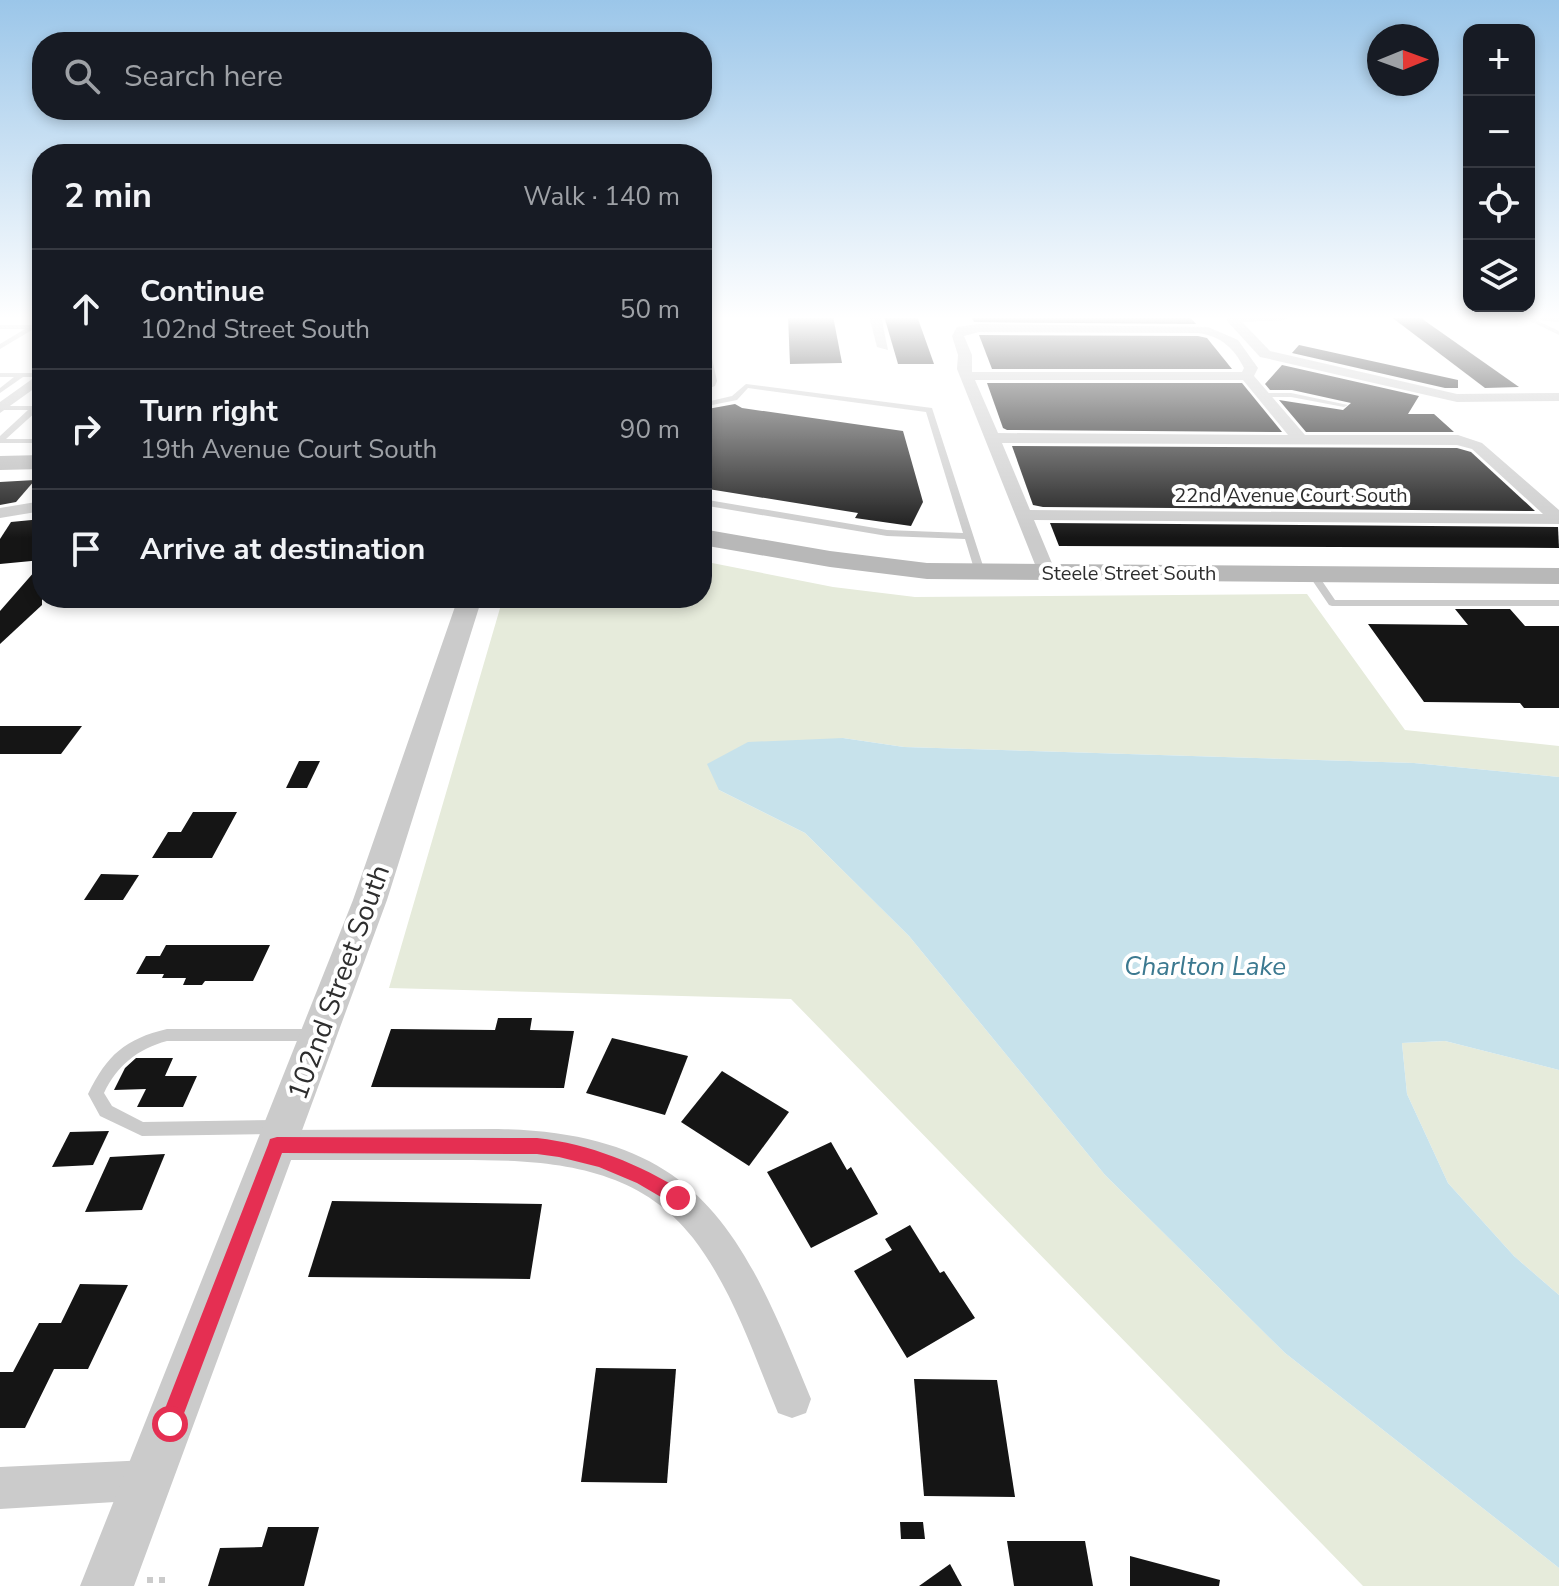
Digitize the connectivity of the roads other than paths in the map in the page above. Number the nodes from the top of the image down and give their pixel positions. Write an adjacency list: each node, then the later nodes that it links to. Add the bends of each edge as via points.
1 (25, 390): 12 (street)
2 (742, 390): 9 (lane, via 734,398)
3 (777, 390): 25 (lane, via 929,410)
4 (973, 390): 14 (street)
5 (1259, 390): 7 (street)
6 (1422, 390): 8 (street, via 1457,398)
7 (1263, 395): 10 (lane); 15 (street)
8 (1559, 397)
9 (712, 403)
10 (1344, 405)
11 (32, 408): 12 (lane)
12 (1, 409)
13 (32, 411): 16 (lane)
14 (993, 438): 15 (street); 23 (street)
15 (1300, 439): 24 (street, via 1470,442)
16 (0, 440): 17 (lane)
17 (32, 441)
18 (32, 462): 19 (main road)
19 (0, 463)
20 (712, 504): 25 (lane, via 887,533)
21 (32, 508): 22 (street)
22 (0, 513)
23 (1023, 515): 24 (street, 22nd Avenue Court South); 28 (street)
24 (1559, 519)
25 (969, 536): 27 (lane)
26 (712, 539): 27 (main road, Steele Street South, via 857,563)
27 (980, 572): 28 (main road, Steele Street South)
28 (1047, 573): 29 (main road, Steele Street South)
29 (1313, 574): 30 (main road, Steele Street South); 31 (lane, via 1332,603)
30 (1559, 576)
31 (1559, 603)
32 (467, 608): 33 (street, 102nd Street South, via 370,900)
33 (319, 1035): 34 (street, 102nd Street South); 34 (lane, via 150,1038 113,1061 96,1094 106,1111 142,1129)
34 (280, 1136): 35 (street, via 537,1146 601,1159 643,1177 678,1198 704,1224 734,1268); 36 (street, 102nd Street South)
35 (792, 1399)
36 (148, 1480): 37 (street); 38 (street, 102nd Street South)
37 (0, 1488)
38 (107, 1586)

